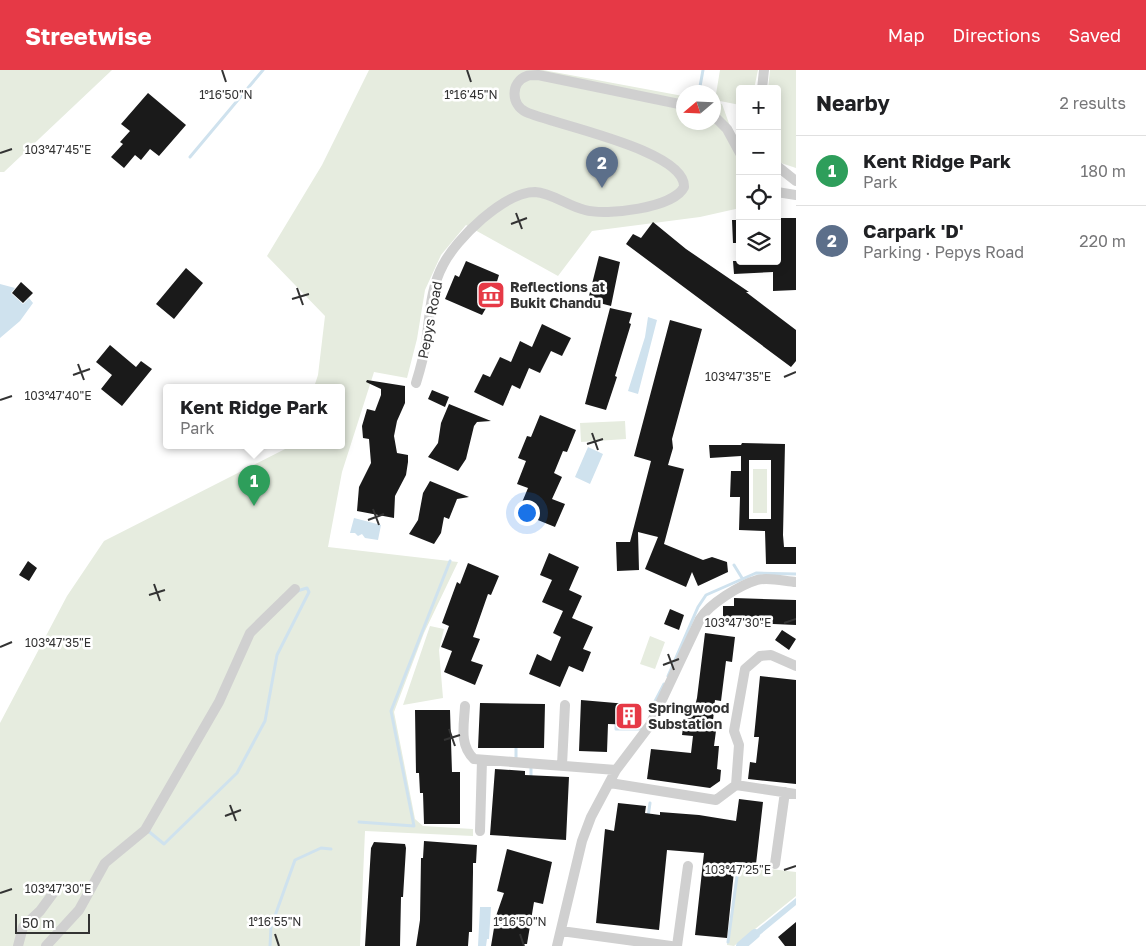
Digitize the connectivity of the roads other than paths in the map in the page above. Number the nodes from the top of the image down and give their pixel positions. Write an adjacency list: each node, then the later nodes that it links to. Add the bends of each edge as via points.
1 (764, 70): 2 (street)
2 (762, 85)
3 (676, 104): 10 (street, Pepys Road, via 538,75 527,76 517,83 514,94 517,105 526,112 582,128 665,161 682,177 684,187 676,196 609,213 585,210 534,192 505,201 478,224 444,263 434,288 426,344)
4 (721, 123): 5 (street)
5 (736, 146)
6 (781, 169): 7 (street)
7 (796, 181)
8 (781, 193): 9 (street)
9 (796, 195)
10 (416, 383)
11 (796, 582): 18 (street, via 759,579 706,610 650,725)
12 (295, 589): 29 (street, via 250,633 219,702 144,830 106,863 80,910)
13 (796, 666): 20 (street, via 771,655 760,656 745,669 734,731 739,745)
14 (566, 705): 17 (street)
15 (465, 706): 16 (street, via 463,743 466,752 474,759)
16 (482, 760): 17 (street); 22 (street)
17 (562, 765): 18 (street)
18 (616, 770): 19 (street)
19 (610, 783): 20 (street, via 716,800); 27 (street, via 582,841)
20 (736, 785): 21 (street)
21 (791, 793): 24 (street)
22 (480, 831)
23 (575, 842): 30 (street)
24 (775, 864)
25 (688, 866): 33 (street)
26 (57, 888): 28 (street, via 23,927)
27 (561, 931): 31 (street); 32 (street)
28 (18, 946)
29 (46, 946)
30 (550, 946)
31 (557, 946)
32 (671, 946)
33 (677, 946)

